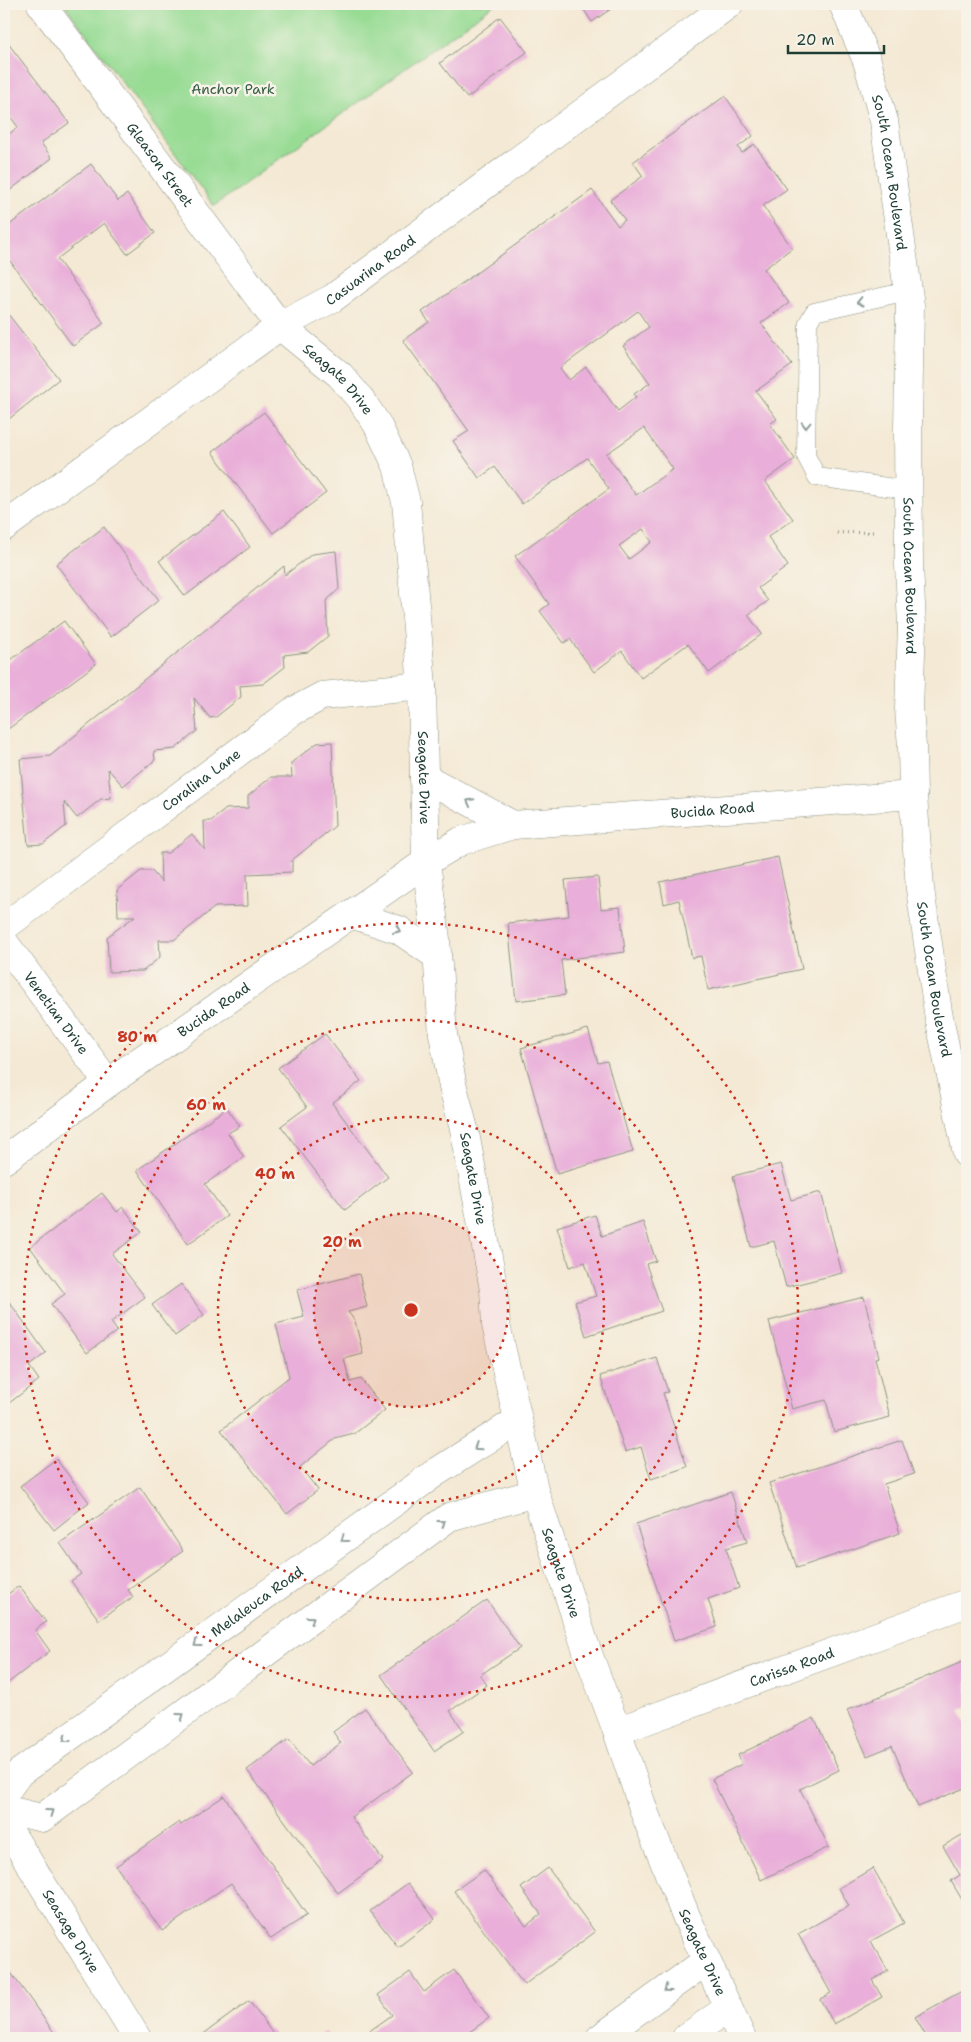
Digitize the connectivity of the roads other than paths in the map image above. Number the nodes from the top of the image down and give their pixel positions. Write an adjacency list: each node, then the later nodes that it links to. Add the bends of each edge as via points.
1 (41, 4): 5 (street, Gleason Street)
2 (729, 4): 5 (street, Casuarina Road, via 333,298)
3 (844, 4): 4 (street, South Ocean Boulevard, via 867,60 884,121)
4 (908, 291): 6 (street, South Ocean Boulevard); 6 (lane, one-way to 6, via 814,312 808,323 806,456 817,477)
5 (280, 326): 7 (street, Casuarina Road); 8 (street, Seagate Drive, via 340,375 377,424 398,466 406,502)
6 (908, 490): 10 (street, South Ocean Boulevard)
7 (4, 527)
8 (422, 686): 9 (street, Seagate Drive); 14 (street, Coralina Lane, via 322,696 292,712)
9 (424, 777): 11 (street, one-way to 9); 12 (street, Seagate Drive)
10 (912, 795): 11 (street, Bucida Road); 18 (street, South Ocean Boulevard, via 920,889 938,1012)
11 (513, 825): 12 (street, Bucida Road, via 461,841)
12 (426, 862): 13 (street, Bucida Road); 16 (street, Seagate Drive)
13 (351, 914): 16 (street, one-way to 16, via 399,930); 17 (street, Bucida Road)
14 (4, 927)
15 (4, 942): 17 (street, Venetian Drive)
16 (437, 956): 20 (street, Seagate Drive, via 443,1034 494,1290 496,1325)
17 (108, 1083): 19 (street, Bucida Road)
18 (967, 1154)
19 (4, 1160)
20 (518, 1420): 21 (street, Seagate Drive); 24 (street, Melaleuca Road, one-way to 24, via 435,1473 19,1773)
21 (534, 1493): 23 (street, Seagate Drive); 25 (street, one-way to 21, via 42,1818 449,1517)
22 (967, 1603): 23 (street, Carissa Road)
23 (617, 1731): 27 (street, Seagate Drive, via 645,1814)
24 (4, 1794)
25 (4, 1809)
26 (4, 1822): 29 (street, Seasage Drive)
27 (706, 1961): 28 (street, Seagate Drive); 30 (street, one-way to 30)
28 (728, 2008): 31 (street); 32 (street, Seagate Drive)
29 (137, 2038)
30 (600, 2038)
31 (686, 2038)
32 (742, 2038)

